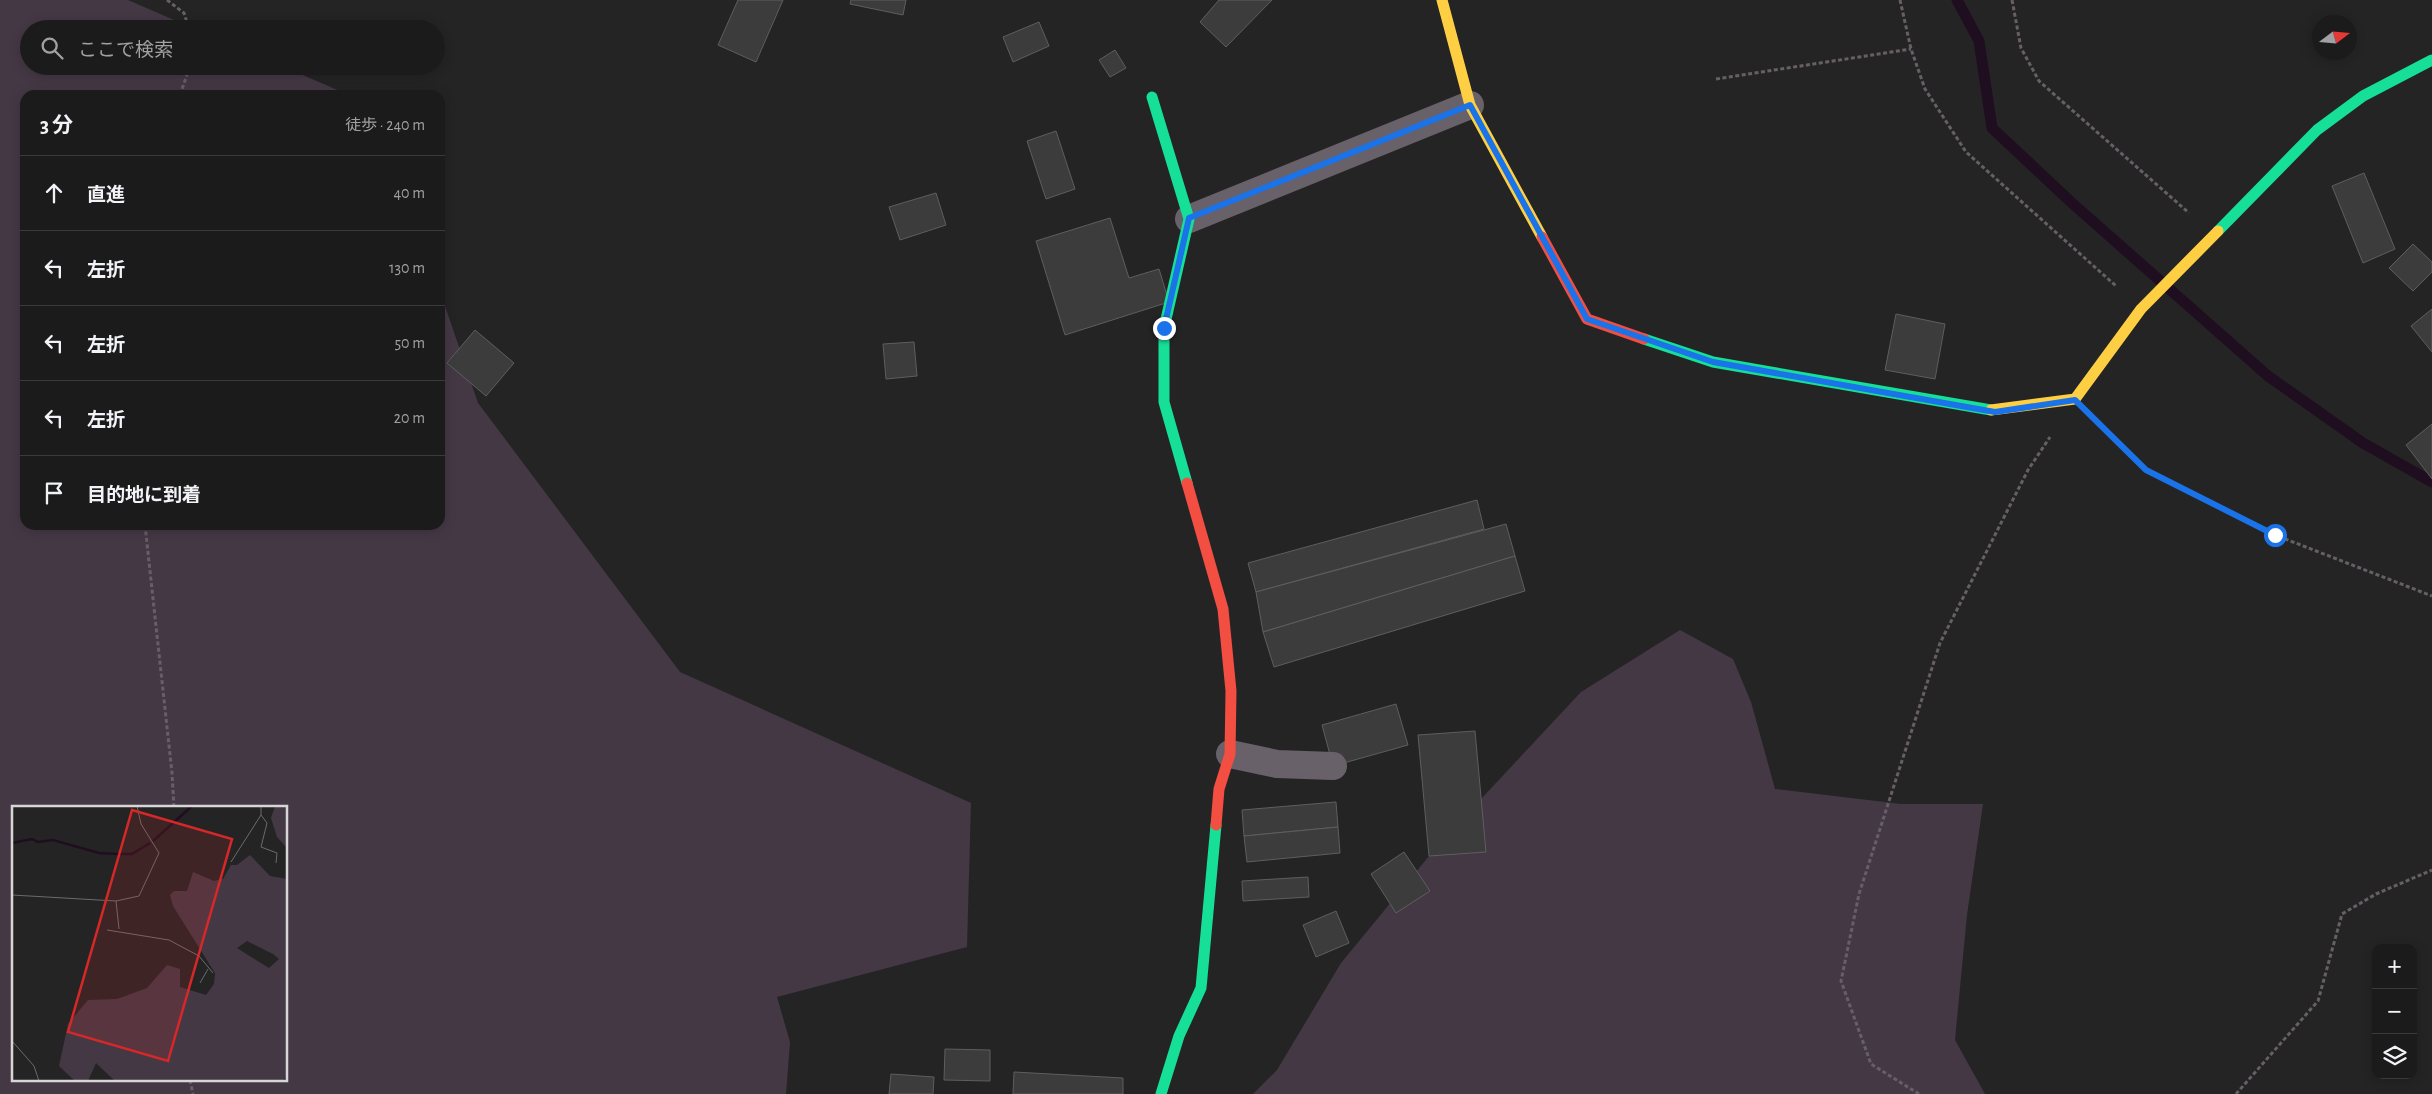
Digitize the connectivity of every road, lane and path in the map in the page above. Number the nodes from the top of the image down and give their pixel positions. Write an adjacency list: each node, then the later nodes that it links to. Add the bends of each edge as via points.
1 (167, 0): 5 (path, via 184,13)
2 (1442, 0): 12 (street)
3 (1900, 0): 6 (path)
4 (2012, 0): 14 (path, via 2020,48 2039,81)
5 (186, 20)
6 (1910, 49): 9 (path); 15 (path, via 1924,89 1966,152)
7 (2432, 60): 14 (street, via 2363,96 2317,130)
8 (187, 75): 10 (path)
9 (1716, 79)
10 (182, 90)
11 (1152, 97): 13 (street)
12 (1470, 105): 13 (street); 16 (street, via 1587,319 1713,362 1995,412)
13 (1189, 218): 19 (street, via 1164,328 1164,402 1223,609 1231,691)
14 (2213, 235): 15 (street)
15 (2141, 308): 16 (street)
16 (2075, 400): 18 (path, via 2146,470 2275,535); 24 (path, via 2028,470 1940,643 1859,894 1841,981 1870,1064)
17 (146, 530): 21 (path)
18 (2432, 596)
19 (1230, 754): 20 (street, via 1277,764); 23 (street, via 1219,789 1200,988 1179,1036)
20 (1333, 766)
21 (174, 806)
22 (2432, 870): 25 (path, via 2376,894 2342,914 2318,1001)
23 (1161, 1094)
24 (1919, 1094)
25 (2236, 1094)

